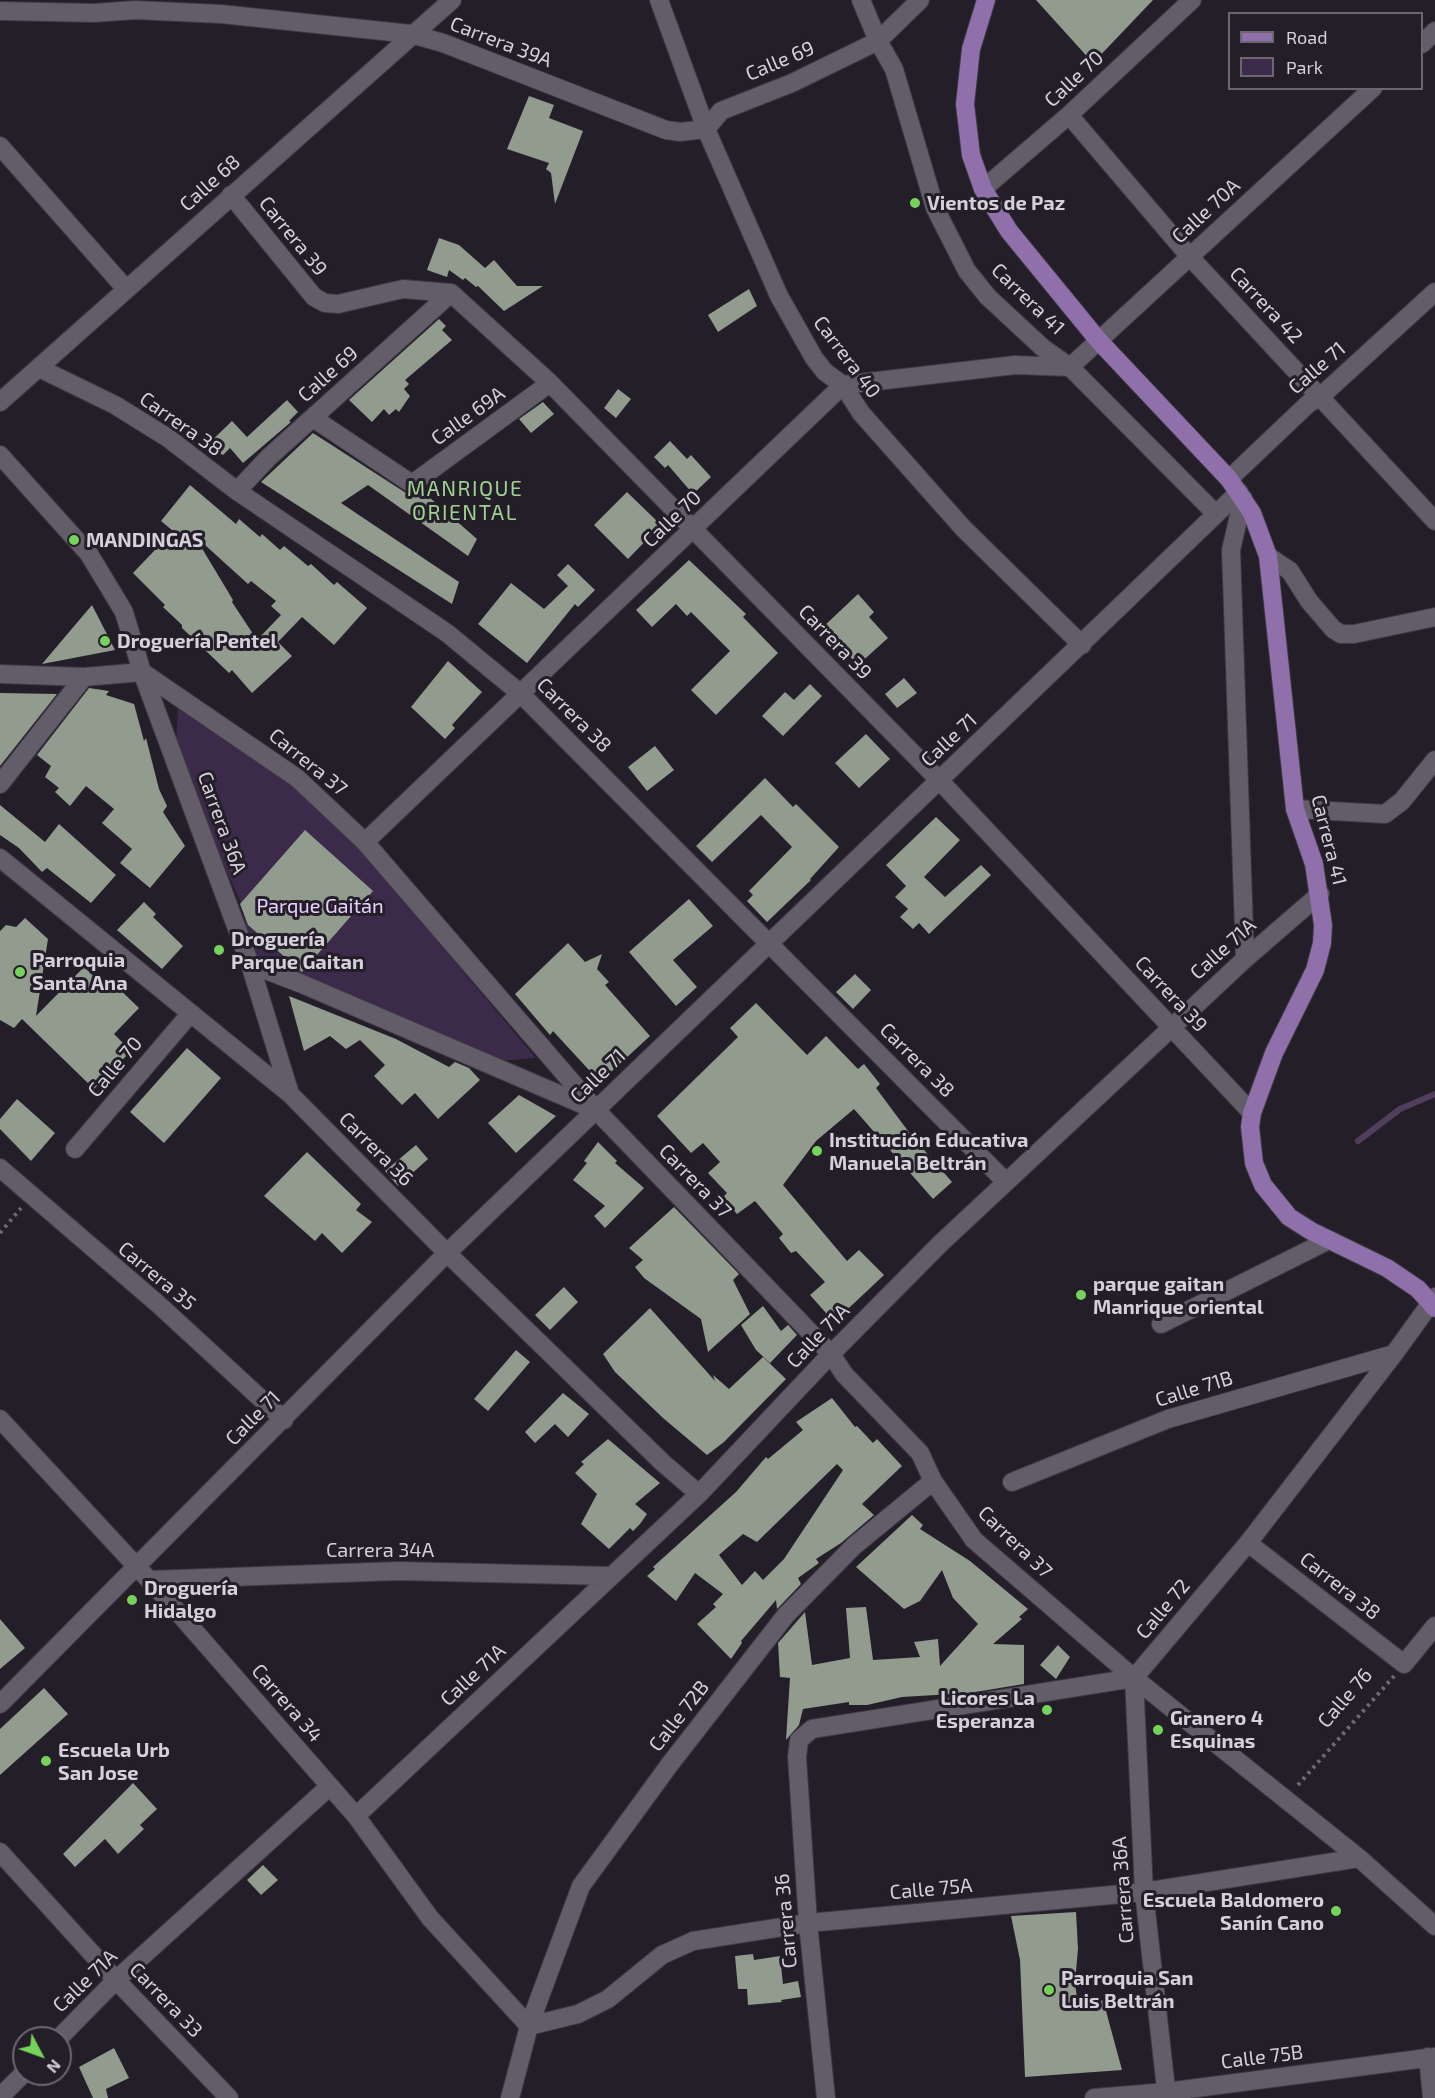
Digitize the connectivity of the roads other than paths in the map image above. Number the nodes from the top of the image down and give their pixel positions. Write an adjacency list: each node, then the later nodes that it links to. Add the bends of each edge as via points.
1 (108, 0): 9 (street)
2 (452, 0): 11 (street, Calle 68)
3 (659, 0): 16 (street, Carrera 40)
4 (861, 0): 12 (street, Carrera 41)
5 (920, 0): 12 (street, Calle 69)
6 (986, 0): 18 (main road, Carrera 41, via 971,49 965,104 971,155)
7 (1192, 0): 15 (street, Calle 70)
8 (0, 11): 9 (street, Carrera 39A)
9 (94, 13): 11 (street, Carrera 39A, via 135,10 221,14)
10 (1435, 32): 13 (street)
11 (411, 34): 16 (street, Carrera 39A, via 666,130); 19 (street, Calle 68)
12 (878, 41): 16 (street, Calle 69, via 792,83 721,111); 25 (street, Carrera 41, via 894,69 935,208 967,271 988,297 1043,348)
13 (1423, 43)
14 (1371, 90): 20 (street, Calle 70A)
15 (1069, 115): 18 (street, Calle 70); 20 (street, Carrera 42)
16 (706, 129): 28 (street, Carrera 40, via 795,327 825,372)
17 (0, 146): 21 (street)
18 (983, 189): 24 (main road, Carrera 41, via 1009,231)
19 (231, 195): 21 (street, Calle 68); 23 (street, Carrera 39, via 314,297 325,303 338,304 403,289)
20 (1190, 257): 24 (street, Calle 70A); 29 (street, Carrera 42)
21 (126, 289): 26 (street, Calle 68)
22 (1435, 292): 29 (street, Calle 71)
23 (451, 293): 27 (street, Carrera 39); 31 (street, Calle 69)
24 (1099, 341): 25 (street, Calle 70A); 33 (main road, Carrera 41)
25 (1070, 367): 28 (street, via 1016,365); 35 (street, Carrera 41)
26 (39, 368): 30 (street, Calle 68); 34 (street, Carrera 38, via 168,438)
27 (550, 383): 31 (street, Calle 69A, via 412,484); 37 (street, Carrera 39)
28 (843, 386): 37 (street, Calle 70); 40 (street, Carrera 40, via 861,413 963,528)
29 (1320, 397): 33 (street, Calle 71, via 1309,403); 36 (street, Carrera 42)
30 (0, 402)
31 (314, 418): 34 (street, Calle 69)
32 (0, 455): 41 (street, via 89,554 124,612)
33 (1237, 490): 35 (street, Calle 71); 38 (main road, Carrera 41, via 1258,526); 53 (street, via 1231,550)
34 (237, 491): 44 (street, Carrera 38, via 447,633)
35 (1215, 513): 40 (street, Calle 71)
36 (1435, 521)
37 (694, 530): 44 (street, Calle 70); 46 (street, Carrera 39)
38 (1268, 556): 39 (street, via 1290,571 1315,609 1341,634); 48 (main road, Carrera 41)
39 (1435, 616)
40 (1082, 645): 46 (street, Calle 71)
41 (142, 672): 43 (street); 49 (street, Carrera 37, via 297,778); 54 (street, Carrera 36A)
42 (0, 674): 43 (street)
43 (84, 677): 47 (street)
44 (521, 694): 49 (street, Calle 70); 52 (street, Carrera 38)
45 (1435, 760): 48 (street, via 1402,801 1385,814)
46 (939, 780): 52 (street, Calle 71); 56 (street, Carrera 39)
47 (0, 784)
48 (1295, 809): 51 (main road, Carrera 41)
49 (365, 842): 58 (street, Carrera 37)
50 (0, 858): 55 (street, Carrera 36)
51 (1320, 894): 53 (street, Calle 71A); 59 (main road, Carrera 41, via 1320,956 1274,1053)
52 (770, 943): 58 (street, Calle 71); 62 (street, Carrera 38)
53 (1245, 959): 56 (street, Calle 71A)
54 (250, 964): 57 (street, Carrera 36A); 58 (street, Carrera 37)
55 (190, 1014): 57 (street, Carrera 36); 60 (street, Calle 70)
56 (1171, 1027): 59 (street, Carrera 39); 62 (street, Calle 71A)
57 (290, 1094): 64 (street, Carrera 36)
58 (596, 1110): 64 (street, Calle 71); 67 (street, Carrera 37)
59 (1252, 1113): 63 (main road, via 1251,1152 1263,1185 1289,1217)
60 (75, 1149)
61 (0, 1168): 70 (street, Carrera 35)
62 (1006, 1182): 67 (street, Calle 71A)
63 (1329, 1240): 65 (main road, via 1387,1268); 66 (street)
64 (447, 1253): 70 (street, Calle 71); 73 (street, Carrera 36)
65 (1434, 1302): 68 (street, Calle 72)
66 (1161, 1324)
67 (831, 1354): 71 (street, Carrera 37, via 844,1374 920,1452); 73 (street, Calle 71A)
68 (1394, 1354): 72 (street, Calle 71B, via 1168,1419); 74 (street, Calle 72)
69 (0, 1419): 75 (street, Carrera 34)
70 (284, 1420): 75 (street, Calle 71)
71 (933, 1481): 79 (street, Carrera 37, via 974,1540); 90 (street, Calle 72B, via 854,1546 786,1615 663,1773 581,1886)
72 (1012, 1482)
73 (699, 1494): 76 (street, Calle 71A)
74 (1248, 1543): 78 (street, Carrera 38, via 1404,1664); 79 (street, Calle 72)
75 (136, 1566): 77 (street, Carrera 34); 80 (street, Calle 71)
76 (610, 1576): 77 (street, Carrera 34A, via 398,1571); 82 (street, Calle 71A)
77 (149, 1580): 81 (street, Carrera 34)
78 (1435, 1626)
79 (1134, 1678): 84 (street, Carrera 37); 85 (street, Carrera 36A); 86 (street, Carrera 36, via 812,1729 800,1740 797,1757)
80 (0, 1704)
81 (330, 1786): 82 (street, Carrera 34); 88 (street, Calle 71A)
82 (356, 1816): 90 (street, Carrera 34, via 430,1918)
83 (0, 1852): 88 (street, Carrera 33)
84 (1359, 1858): 85 (street, Calle 75A); 87 (street, Carrera 37)
85 (1144, 1892): 86 (street, Calle 75A); 93 (street, Carrera 36A)
86 (808, 1923): 90 (street, Calle 75A, via 693,1941 662,1955 608,1999 578,2014); 97 (street, Carrera 36)
87 (1435, 1926)
88 (116, 1980): 89 (street, Calle 71A); 95 (street, Carrera 33)
89 (70, 2026)
90 (529, 2026): 96 (street)
91 (1432, 2057): 93 (street, Calle 75B); 99 (street)
92 (12, 2085): 94 (street)
93 (1166, 2095): 98 (street, Calle 75B)
94 (0, 2097)
95 (229, 2098)
96 (510, 2098)
97 (826, 2098)
98 (1094, 2098)
99 (1432, 2098)

